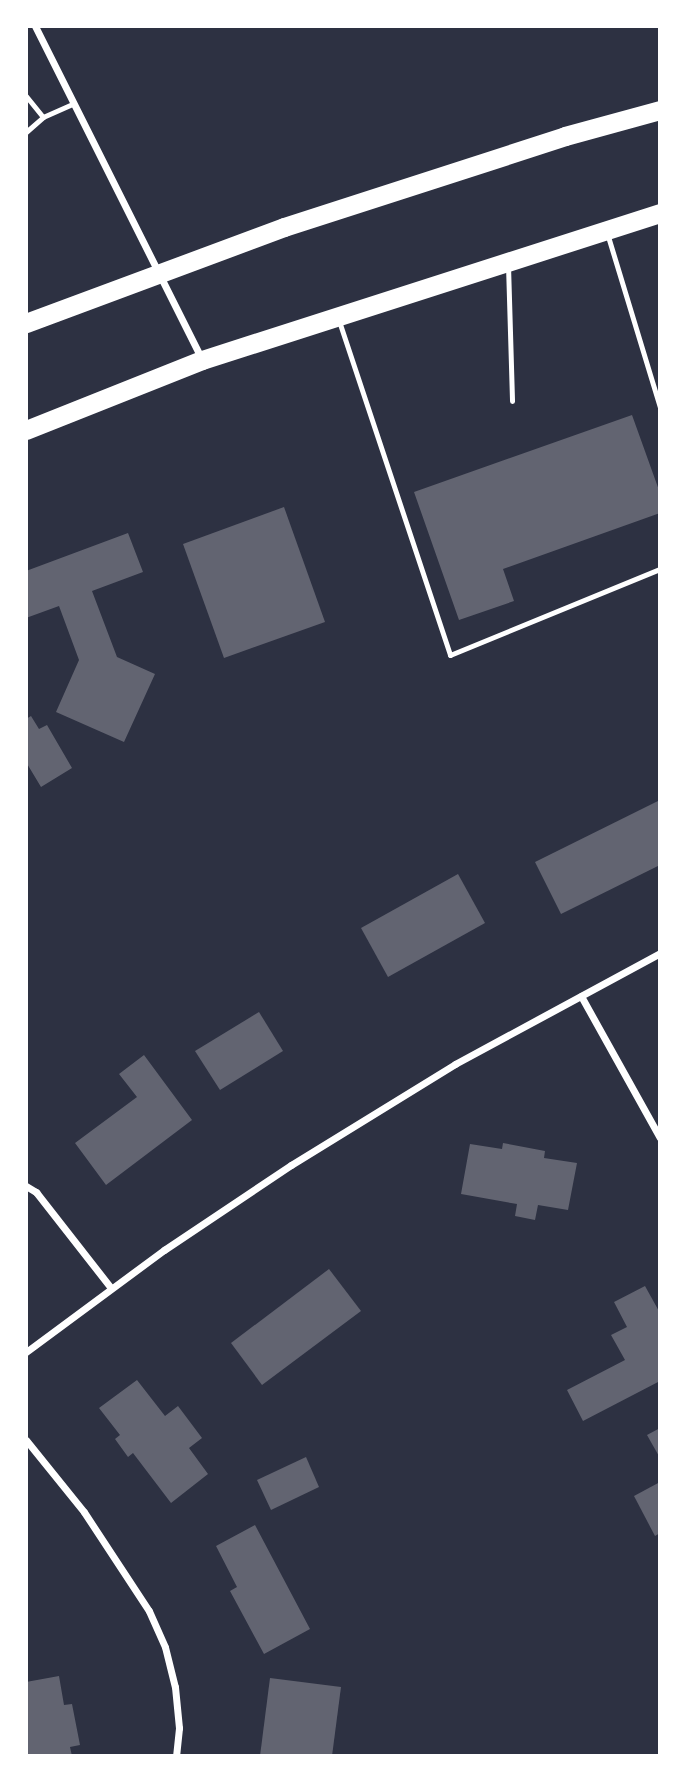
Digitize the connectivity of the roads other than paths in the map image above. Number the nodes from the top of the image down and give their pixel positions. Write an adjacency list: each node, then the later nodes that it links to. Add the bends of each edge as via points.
1 (35, 26): 3 (street)
2 (26, 96): 5 (lane)
3 (74, 103): 5 (lane); 10 (street)
4 (660, 110): 10 (highway, via 295,223)
5 (43, 117): 6 (lane)
6 (26, 131)
7 (660, 213): 8 (highway)
8 (605, 229): 9 (highway); 15 (lane)
9 (508, 259): 11 (highway); 14 (lane)
10 (159, 272): 12 (highway); 13 (street)
11 (337, 315): 13 (highway); 17 (lane, via 450,655)
12 (26, 323)
13 (202, 360): 16 (highway)
14 (512, 401)
15 (660, 407)
16 (26, 430)
17 (660, 569)
18 (660, 953): 19 (street)
19 (581, 996): 20 (street); 22 (street, via 455,1064 302,1158)
20 (660, 1138)
21 (26, 1186): 22 (street, via 36,1192)
22 (111, 1288): 23 (street)
23 (26, 1352)
24 (26, 1440): 25 (street, via 84,1512 149,1611 175,1687 180,1728)
25 (176, 1756)

